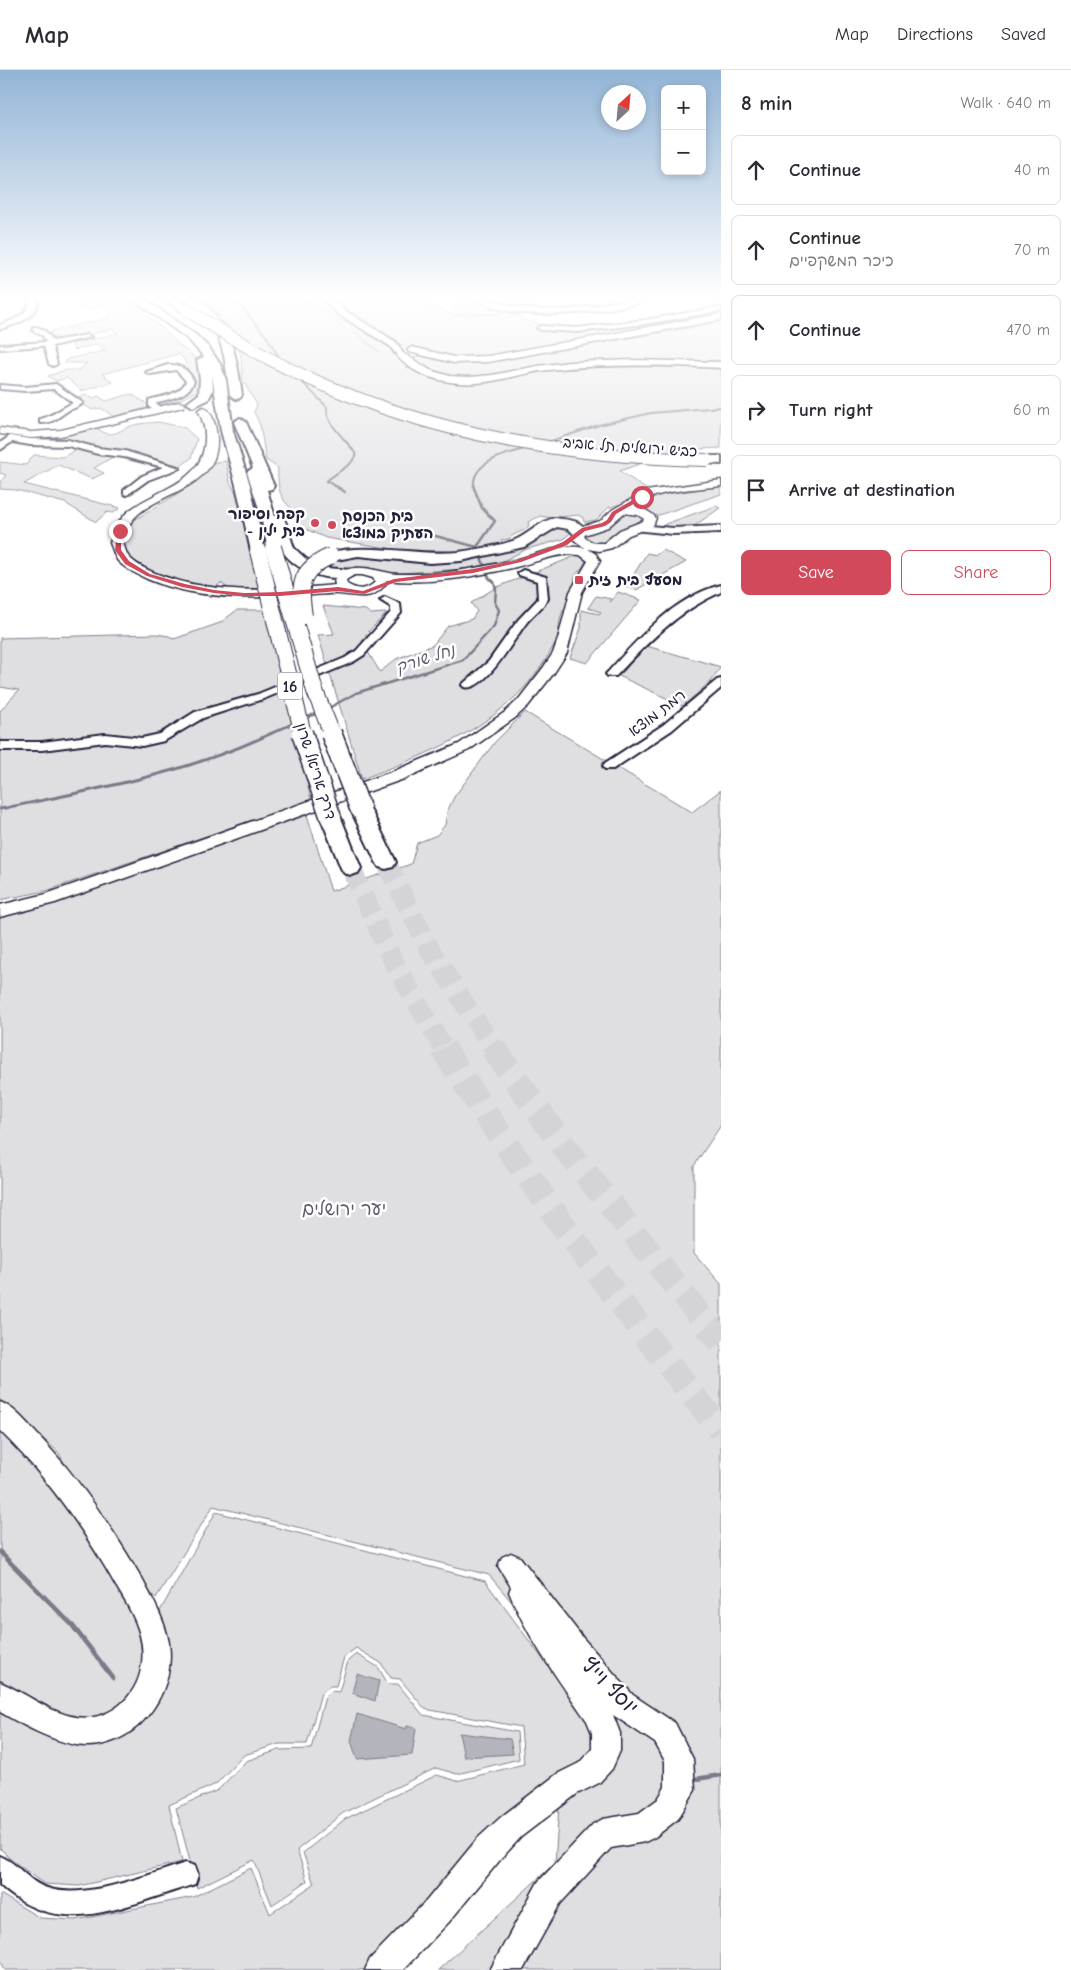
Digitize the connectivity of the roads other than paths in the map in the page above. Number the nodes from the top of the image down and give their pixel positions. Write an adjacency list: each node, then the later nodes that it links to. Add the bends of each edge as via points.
1 (0, 387): 2 (street)
2 (51, 387)
3 (59, 387): 14 (street, via 79,403)
4 (187, 387): 10 (street, via 152,402)
5 (205, 387): 11 (highway, via 205,395)
6 (221, 387): 29 (highway, דרך אריאל שרון / 16, via 227,431)
7 (234, 387): 13 (highway, דרך אריאל שרון / 16)
8 (312, 387): 17 (highway, כביש ירושלים תל אביב, via 379,415 446,436 519,453 623,465)
9 (328, 387): 17 (highway, כביש ירושלים תל אביב, bridge, via 435,425 505,441 578,452)
10 (158, 409): 11 (main road); 12 (main road)
11 (189, 410): 12 (main road); 37 (main road, via 209,426 211,445 205,464 192,478 127,519 117,540 123,559 148,575 195,588 244,594)
12 (145, 413): 15 (main road, via 61,433 29,435)
13 (238, 413): 29 (highway, דרך אריאל שרון / 16, via 266,512); 33 (highway, via 262,470 290,553 315,569)
14 (43, 421)
15 (0, 431)
16 (0, 447): 19 (street, via 10,439 68,443 173,467 145,478)
17 (715, 464)
18 (721, 483): 20 (main road)
19 (127, 492)
20 (643, 496): 21 (main road); 22 (main road, via 640,503)
21 (622, 510): 22 (main road, via 634,510); 26 (main road, via 614,513 604,525 586,528)
22 (648, 517): 23 (main road, via 647,525); 25 (street, via 659,528)
23 (637, 528): 25 (street); 27 (main road, via 622,534)
24 (721, 529): 25 (street)
25 (672, 530)
26 (578, 534): 28 (main road, via 580,540); 31 (main road); 43 (highway, bridge, via 578,529 572,525 555,522 524,542 496,550 430,558 358,552 332,556 313,565 301,581 301,597)
27 (613, 544): 28 (main road); 39 (main road, via 606,560)
28 (590, 546): 30 (main road); 32 (main road, via 597,550 599,558)
29 (266, 549): 43 (highway, דרך אריאל שרון / 16, bridge); 47 (highway, דרך אריאל שרון / 16, bridge, via 304,740)
30 (556, 552): 31 (main road); 32 (main road, via 577,550 590,554 594,563)
31 (517, 566): 34 (main road); 42 (street, via 542,579 542,599 495,662)
32 (589, 571): 39 (main road, via 576,592)
33 (344, 577): 34 (main road, via 363,571); 36 (main road, via 343,587); 37 (main road, via 325,586)
34 (378, 580): 36 (main road, via 370,592)
35 (721, 588): 40 (street, via 667,618)
36 (351, 591): 37 (main road)
37 (296, 593)
38 (385, 600): 44 (street, via 396,606 396,613 355,657 262,696 199,715 164,737 142,742 104,738 42,746)
39 (570, 612): 48 (main road, via 560,653 533,690 510,715 464,747 399,775 49,899)
40 (612, 674)
41 (721, 682): 45 (street, רמת מוצא, via 638,748)
42 (468, 685)
43 (315, 691): 46 (highway, דרך אריאל שרון / 16, bridge, via 360,808)
44 (0, 746)
45 (609, 766)
46 (386, 862)
47 (351, 868)
48 (0, 911)
49 (0, 1414): 50 (main road, via 48,1464 93,1520 139,1600 151,1628 156,1653 155,1675 147,1695 120,1723 101,1730 62,1729)
50 (0, 1696)
51 (0, 1868): 52 (street, via 34,1895 72,1906 110,1899)
52 (186, 1875)
53 (381, 1970): 54 (main road, יוסף וייץ, via 511,1827 567,1784 593,1770 606,1751 606,1733 598,1712 546,1639 511,1566 572,1648 623,1705 664,1734 679,1759 680,1790 668,1809 646,1827 603,1834 549,1893)
54 (506, 1970)

